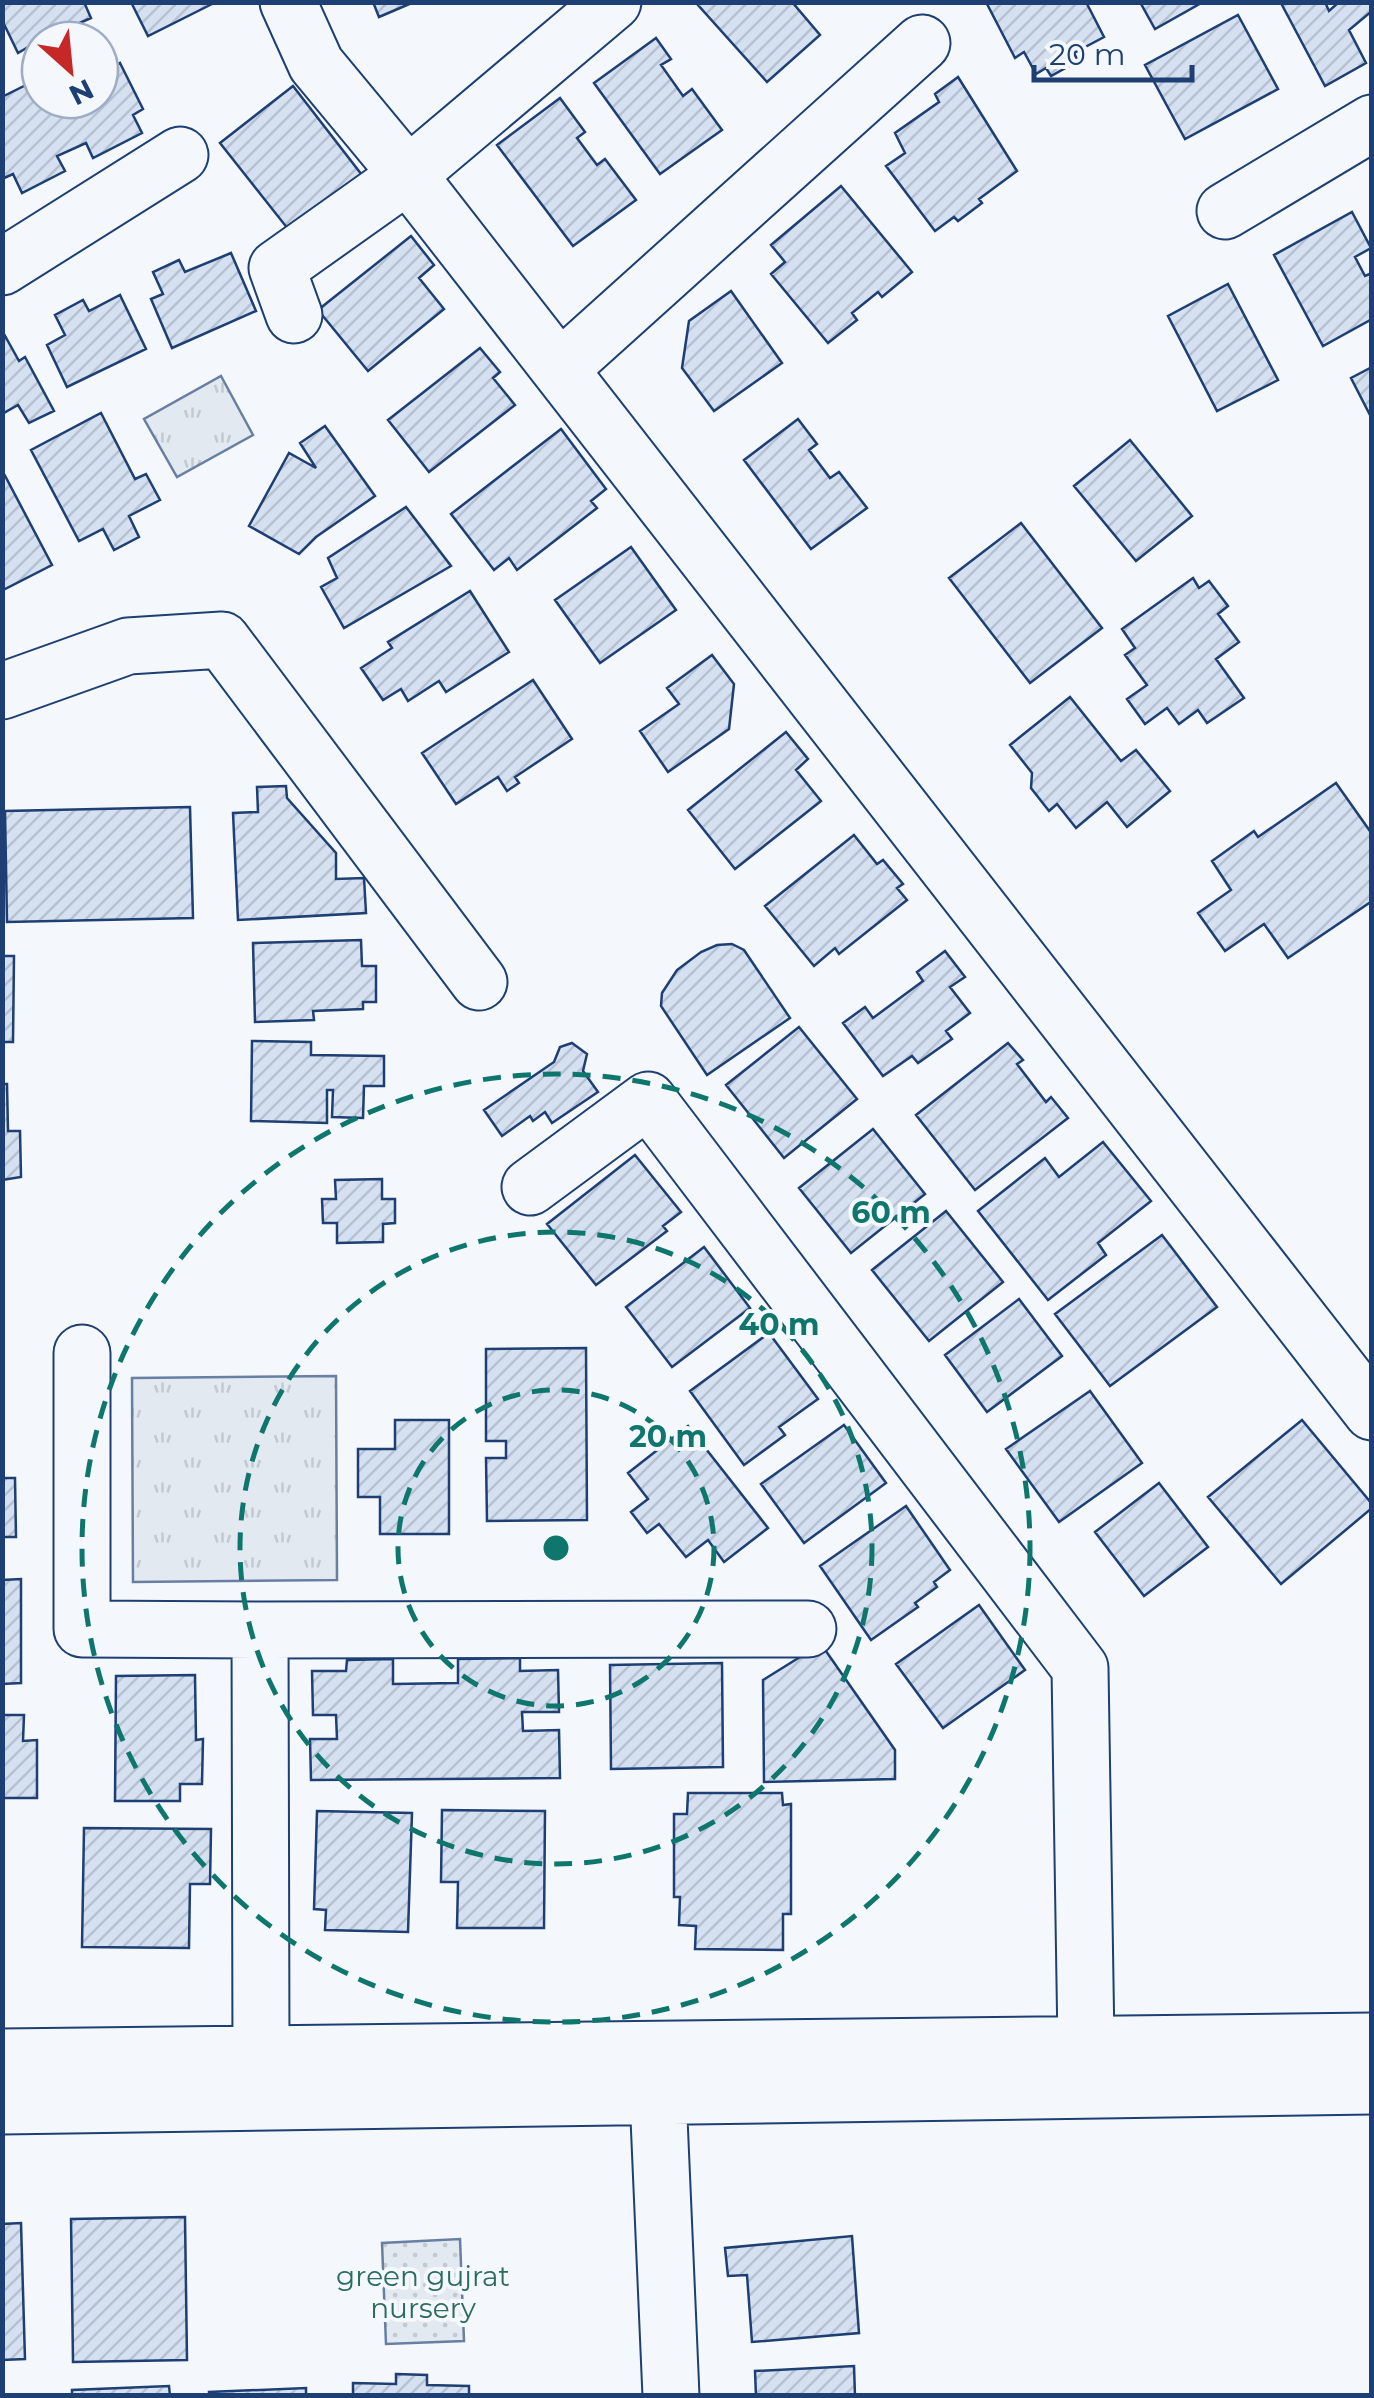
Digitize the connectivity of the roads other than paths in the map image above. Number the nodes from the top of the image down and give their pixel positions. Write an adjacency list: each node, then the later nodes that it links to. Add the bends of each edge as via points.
1 (288, 2): 6 (street, via 316,64)
2 (614, 2): 6 (street)
3 (922, 43): 10 (street)
4 (1372, 123): 7 (street)
5 (180, 155): 8 (street)
6 (408, 175): 9 (street, via 277,268); 10 (street)
7 (1225, 211)
8 (2, 267)
9 (294, 315)
10 (560, 369): 15 (street)
11 (2, 691): 12 (street, via 128,646 222,640)
12 (478, 982)
13 (530, 1188): 19 (street, via 648,1100 1080,1668)
14 (82, 1353): 17 (street, via 82,1629)
15 (1372, 1412)
16 (808, 1629): 17 (street)
17 (260, 1630): 20 (street)
18 (1372, 2041): 19 (street)
19 (1086, 2044): 20 (street)
20 (261, 2054): 21 (street)
21 (2, 2057)
22 (1372, 2086): 23 (street)
23 (658, 2095): 24 (street); 25 (street)
24 (2, 2106)
25 (671, 2396)

